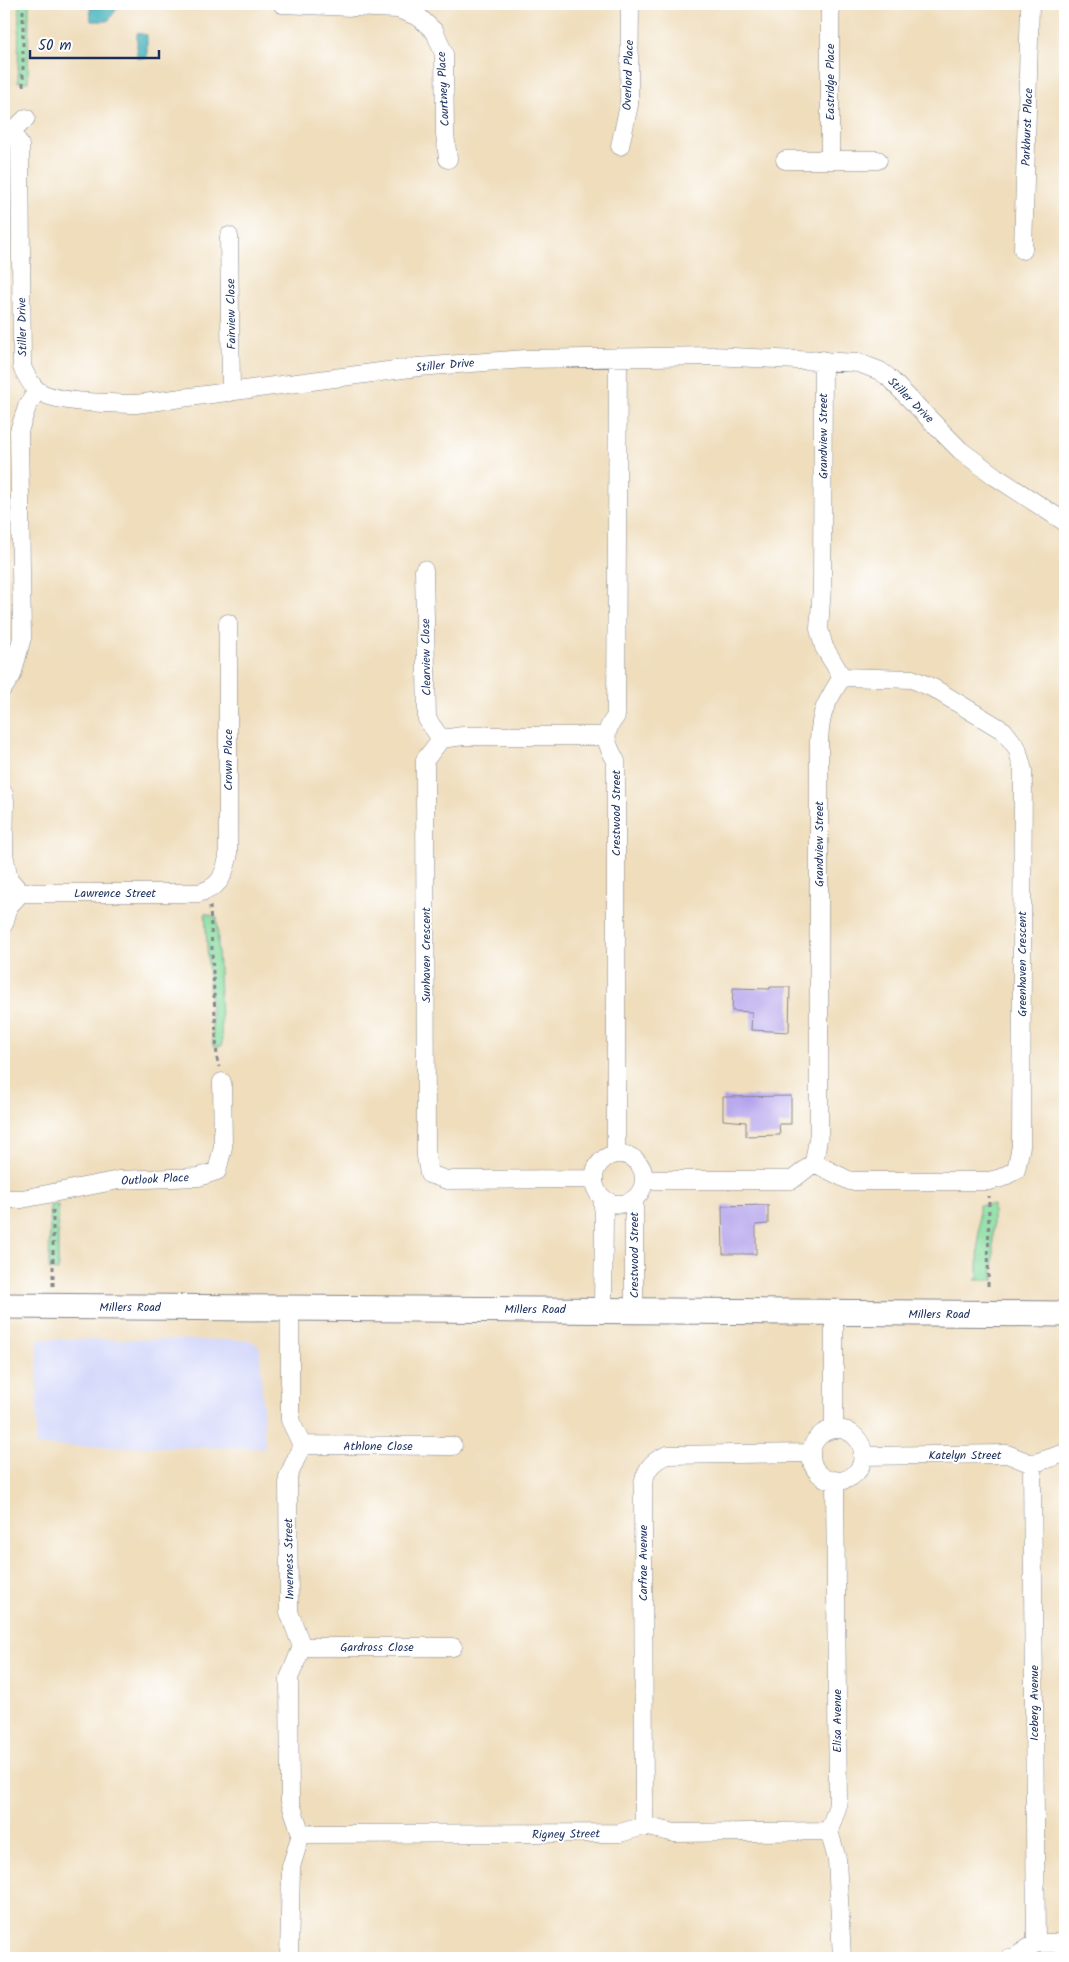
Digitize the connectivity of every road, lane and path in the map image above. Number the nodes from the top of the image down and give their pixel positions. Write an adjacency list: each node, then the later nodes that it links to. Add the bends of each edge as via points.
1 (23, 4): 6 (path)
2 (282, 4): 10 (street, Courtney Place, via 398,9 419,17 435,32 444,54)
3 (630, 4): 9 (street, Overlord Place, via 629,104)
4 (830, 4): 12 (street, Eastridge Place)
5 (1030, 4): 15 (street, Parkhurst Place)
6 (23, 86)
7 (26, 118): 8 (street, Stiller Drive)
8 (8, 128): 18 (street, Stiller Drive, via 20,146 21,163 22,368)
9 (620, 146)
10 (448, 158)
11 (785, 160): 12 (street)
12 (830, 160): 13 (street)
13 (878, 160)
14 (229, 236): 19 (street, Fairview Close)
15 (1023, 250)
16 (618, 358): 17 (street, Stiller Drive, via 712,356); 19 (street, Stiller Drive, via 458,363); 26 (street, via 616,716)
17 (823, 360): 20 (street, Stiller Drive, via 859,363 880,371 960,450); 24 (street, Grandview Street, via 819,629 824,647)
18 (37, 390): 19 (street, Stiller Drive, via 59,398 136,404); 21 (street, via 26,407 19,431)
19 (231, 392)
20 (1065, 522)
21 (12, 527): 25 (street, via 22,638 12,675)
22 (424, 570): 27 (street, Clearview Close, via 427,719)
23 (228, 623): 29 (street, Crown Place, via 228,858 223,877)
24 (842, 677): 34 (street, Grandview Street, via 820,717 819,1133); 37 (street, Greenhaven Crescent, via 912,680 934,688 1004,731 1017,748 1023,770 1021,1146 1016,1170)
25 (4, 687)
26 (606, 736): 27 (street, via 463,736); 33 (street, Crestwood Street, via 616,761)
27 (441, 739): 35 (street, Sunhaven Crescent, via 425,760 426,1156 429,1174 447,1180)
28 (4, 794): 30 (street, via 4,854 9,879)
29 (209, 890): 30 (street, Lawrence Street, via 198,894); 32 (path, via 217,1059)
30 (21, 892): 31 (street, via 9,906)
31 (4, 924)
32 (222, 1082): 38 (street, Outlook Place, via 223,1147 217,1170 199,1177 119,1180)
33 (616, 1154): 35 (street, via 598,1165); 36 (street, via 624,1154 639,1164)
34 (814, 1163): 36 (street, via 792,1180); 37 (street, Greenhaven Crescent, via 850,1181)
35 (593, 1179): 39 (street)
36 (644, 1180): 41 (street)
37 (989, 1181): 42 (path)
38 (54, 1193): 40 (street, Outlook Place); 44 (path)
39 (602, 1198): 41 (street, via 618,1204); 46 (street)
40 (4, 1199)
41 (634, 1199): 47 (street, Crestwood Street)
42 (988, 1286)
43 (4, 1306): 44 (street, Millers Road)
44 (52, 1306): 45 (street, Millers Road)
45 (290, 1308): 46 (street, Millers Road); 51 (street, via 290,1420)
46 (603, 1309): 47 (street, Millers Road)
47 (634, 1310): 48 (street, Millers Road)
48 (834, 1314): 49 (street, Millers Road); 50 (street)
49 (1065, 1314)
50 (834, 1429): 53 (street, via 818,1437); 55 (street, via 851,1433 861,1447)
51 (302, 1445): 52 (street, Athlone Close); 58 (street, Inverness Street, via 288,1478 290,1612)
52 (453, 1446)
53 (811, 1453): 57 (street, via 815,1469 827,1479); 60 (street, Carfrae Avenue, via 668,1454 655,1460 646,1470 643,1483)
54 (1065, 1453): 56 (street)
55 (862, 1456): 56 (street, Katelyn Street, via 1007,1454); 57 (street, via 851,1476)
56 (1032, 1464): 63 (street, Iceberg Avenue)
57 (835, 1480): 61 (street, Elisa Avenue, via 838,1805)
58 (302, 1647): 59 (street, Gardross Close); 62 (street, via 289,1678 290,1801)
59 (453, 1647)
60 (644, 1826): 61 (street, Rigney Street, via 675,1833); 62 (street, Rigney Street, via 620,1833)
61 (829, 1831): 66 (street, via 837,1859)
62 (301, 1834): 65 (street, via 291,1866)
63 (1036, 1942): 64 (street); 67 (street)
64 (1065, 1942)
65 (289, 1958)
66 (842, 1958)
67 (1009, 1958)

